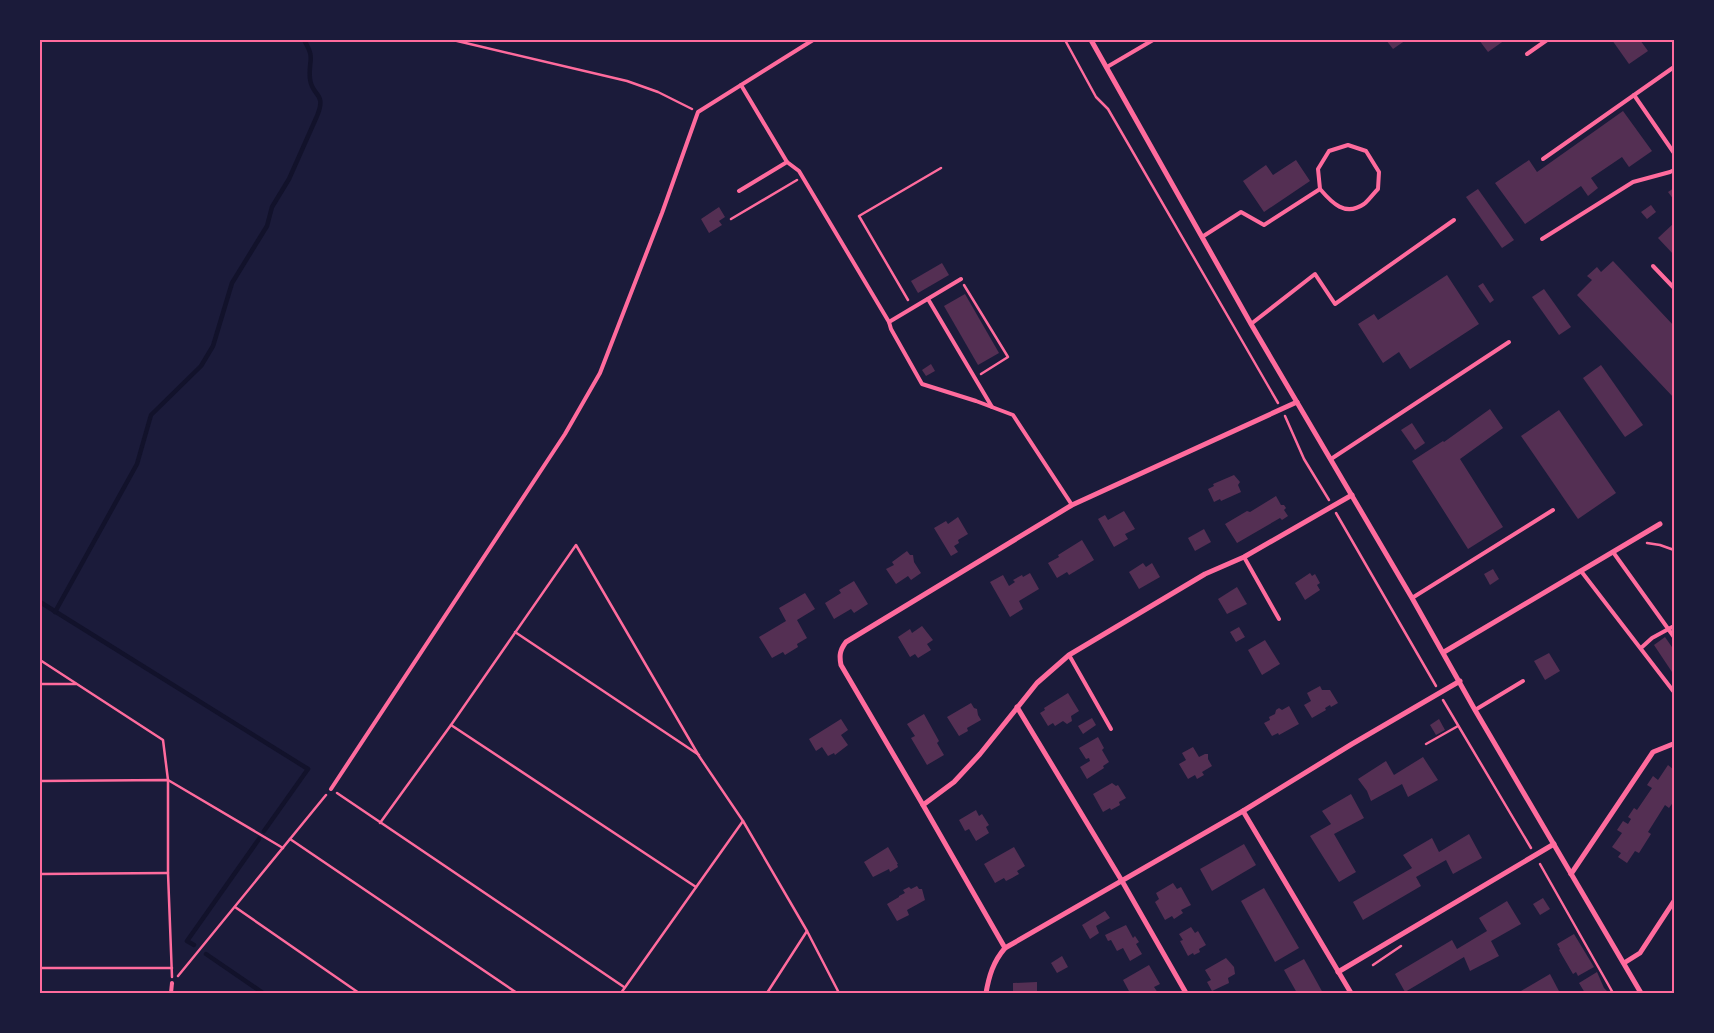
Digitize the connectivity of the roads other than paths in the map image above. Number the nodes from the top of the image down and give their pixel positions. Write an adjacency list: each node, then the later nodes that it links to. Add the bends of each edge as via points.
1 (814, 40): 8 (lane)
2 (1092, 40): 6 (street)
3 (1153, 40): 6 (lane)
4 (1547, 40): 5 (lane)
5 (1527, 54)
6 (1107, 67): 17 (street)
7 (1674, 67): 9 (lane)
8 (741, 85): 12 (lane); 51 (lane, via 698,112 600,373 565,434)
9 (1634, 95): 10 (lane); 11 (lane)
10 (1674, 154)
11 (1543, 159)
12 (787, 162): 15 (lane); 23 (lane, via 804,176)
13 (1674, 170): 18 (lane, via 1633,182)
14 (1320, 189): 14 (lane, via 1332,204 1346,210 1363,205 1378,189 1378,172 1366,152 1348,144 1329,151 1318,169); 17 (lane, via 1264,225 1241,212)
15 (739, 191)
16 (1454, 220): 24 (lane, via 1335,304 1315,274)
17 (1202, 237): 24 (street)
18 (1542, 239)
19 (1653, 266): 21 (lane)
20 (961, 279): 22 (lane)
21 (1674, 288)
22 (928, 299): 23 (lane); 27 (lane)
23 (889, 322): 27 (lane, via 922,384)
24 (1251, 324): 26 (street)
25 (1509, 342): 28 (lane)
26 (1297, 402): 28 (street); 30 (street)
27 (992, 407): 30 (lane, via 1013,416)
28 (1331, 459): 29 (street)
29 (1352, 495): 34 (street); 36 (street)
30 (1072, 505): 52 (street, via 841,648 841,665)
31 (1553, 510): 36 (lane)
32 (1660, 524): 33 (street)
33 (1613, 552): 35 (street); 39 (lane)
34 (1244, 557): 37 (lane); 43 (street, via 1205,574)
35 (1581, 570): 41 (lane); 42 (street)
36 (1412, 598): 42 (street)
37 (1279, 619)
38 (1674, 626): 39 (lane)
39 (1669, 630): 40 (lane); 41 (lane)
40 (1674, 637)
41 (1641, 648): 46 (lane)
42 (1444, 652): 44 (street)
43 (1069, 655): 47 (street, via 1036,683); 49 (lane)
44 (1460, 681): 48 (street); 53 (street)
45 (1523, 681): 48 (lane)
46 (1674, 692)
47 (1017, 707): 52 (street, via 954,782); 56 (street)
48 (1475, 710): 54 (street)
49 (1111, 729)
50 (1674, 745): 55 (street, via 1653,752)
51 (331, 789)
52 (923, 805): 58 (street)
53 (1243, 810): 56 (street); 60 (street)
54 (1554, 844): 55 (street); 60 (street)
55 (1571, 874): 59 (street)
56 (1122, 881): 58 (street); 64 (street)
57 (1674, 901): 59 (street, via 1640,953)
58 (1005, 948): 63 (street, via 988,977)
59 (1624, 964): 66 (street)
60 (1338, 972): 65 (street)
61 (172, 983): 62 (lane)
62 (171, 993)
63 (986, 993)
64 (1186, 993)
65 (1351, 993)
66 (1641, 993)

